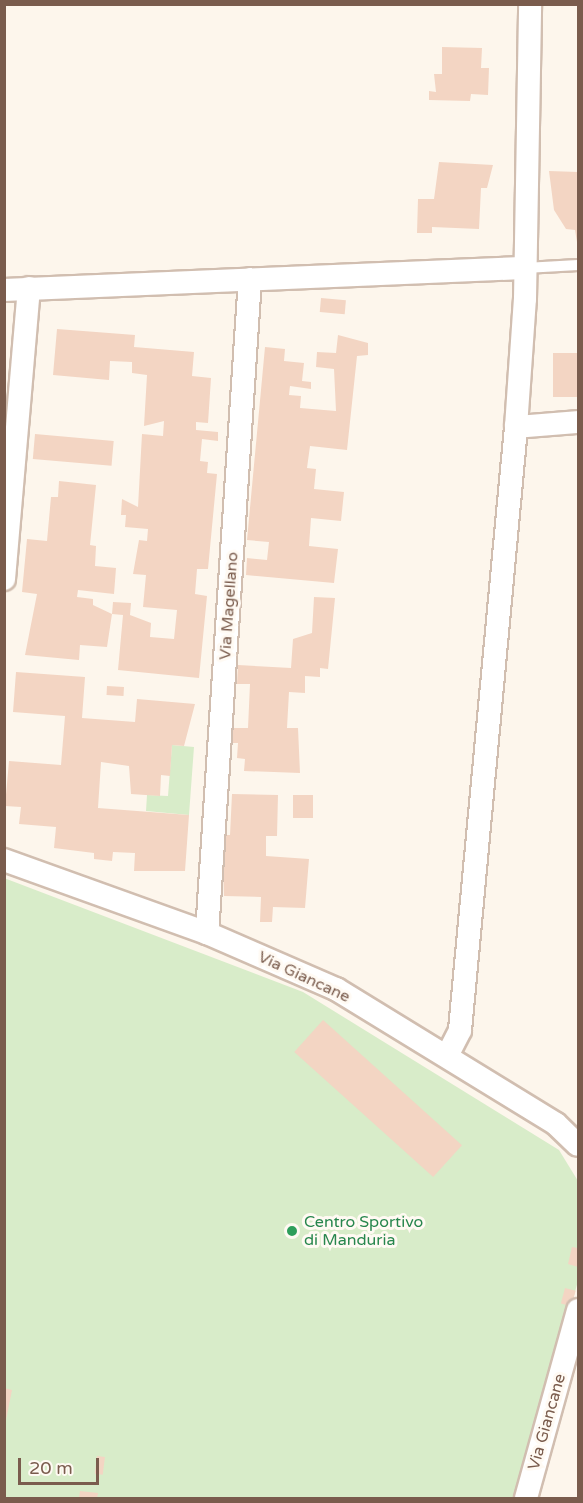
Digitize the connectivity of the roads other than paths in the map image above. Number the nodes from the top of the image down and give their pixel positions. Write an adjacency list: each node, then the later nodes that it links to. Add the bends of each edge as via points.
1 (530, 4): 3 (street)
2 (579, 265): 3 (lane)
3 (524, 268): 4 (street); 8 (street)
4 (250, 279): 5 (street); 11 (street, Via Magellano)
5 (29, 288): 6 (street); 9 (street)
6 (4, 290)
7 (579, 422): 8 (street)
8 (516, 427): 12 (street, via 460,1030)
9 (4, 579)
10 (4, 860): 11 (street, Via Giancane)
11 (207, 933): 12 (street, Via Giancane, via 336,989)
12 (447, 1056): 13 (street, Via Giancane)
13 (579, 1145)
14 (579, 1310): 15 (street, Via Giancane)
15 (526, 1498)

